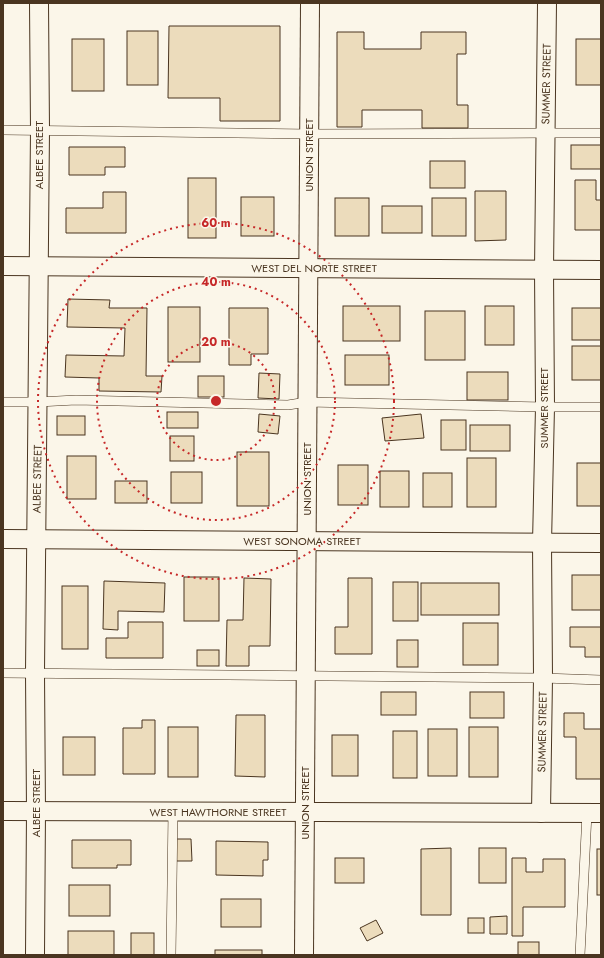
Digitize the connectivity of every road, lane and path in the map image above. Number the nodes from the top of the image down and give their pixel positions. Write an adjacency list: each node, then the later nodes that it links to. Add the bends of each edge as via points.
1 (39, 3): 5 (street, ALBEE STREET)
2 (310, 3): 8 (street, UNION STREET)
3 (547, 3): 6 (street, SUMMER STREET)
4 (3, 130): 5 (lane)
5 (40, 130): 8 (lane); 10 (street, ALBEE STREET)
6 (546, 133): 7 (lane); 8 (lane); 12 (street, SUMMER STREET)
7 (601, 133)
8 (310, 134): 11 (street, UNION STREET)
9 (3, 266): 10 (street, WEST DEL NORTE STREET)
10 (38, 267): 11 (street, WEST DEL NORTE STREET); 15 (street, ALBEE STREET)
11 (308, 268): 12 (street, WEST DEL NORTE STREET); 16 (street, UNION STREET)
12 (544, 270): 13 (street, WEST DEL NORTE STREET); 17 (street, SUMMER STREET)
13 (601, 270)
14 (3, 402): 15 (lane)
15 (38, 402): 16 (lane, via 76,400 288,405); 20 (street, ALBEE STREET)
16 (308, 402): 17 (lane); 21 (street, UNION STREET)
17 (545, 407): 18 (lane); 22 (street, SUMMER STREET)
18 (601, 407)
19 (3, 539): 20 (street, WEST SONOMA STREET)
20 (36, 539): 21 (street, WEST SONOMA STREET); 25 (street, ALBEE STREET)
21 (307, 541): 22 (street, WEST SONOMA STREET); 26 (street, UNION STREET)
22 (542, 543): 23 (street, WEST SONOMA STREET); 27 (street, SUMMER STREET)
23 (601, 543)
24 (3, 673): 25 (lane)
25 (35, 673): 26 (lane); 30 (street, ALBEE STREET)
26 (306, 676): 27 (lane); 32 (street, UNION STREET)
27 (543, 678): 28 (lane); 33 (street, SUMMER STREET)
28 (601, 680)
29 (3, 811): 30 (street, WEST HAWTHORNE STREET)
30 (36, 811): 31 (street, WEST HAWTHORNE STREET); 35 (street, ALBEE STREET)
31 (173, 812): 32 (street, WEST HAWTHORNE STREET); 36 (lane)
32 (305, 812): 33 (street, WEST HAWTHORNE STREET); 37 (street, UNION STREET)
33 (541, 813): 34 (street, WEST HAWTHORNE STREET)
34 (594, 813): 38 (lane)
35 (35, 955)
36 (171, 955)
37 (304, 955)
38 (580, 955)

